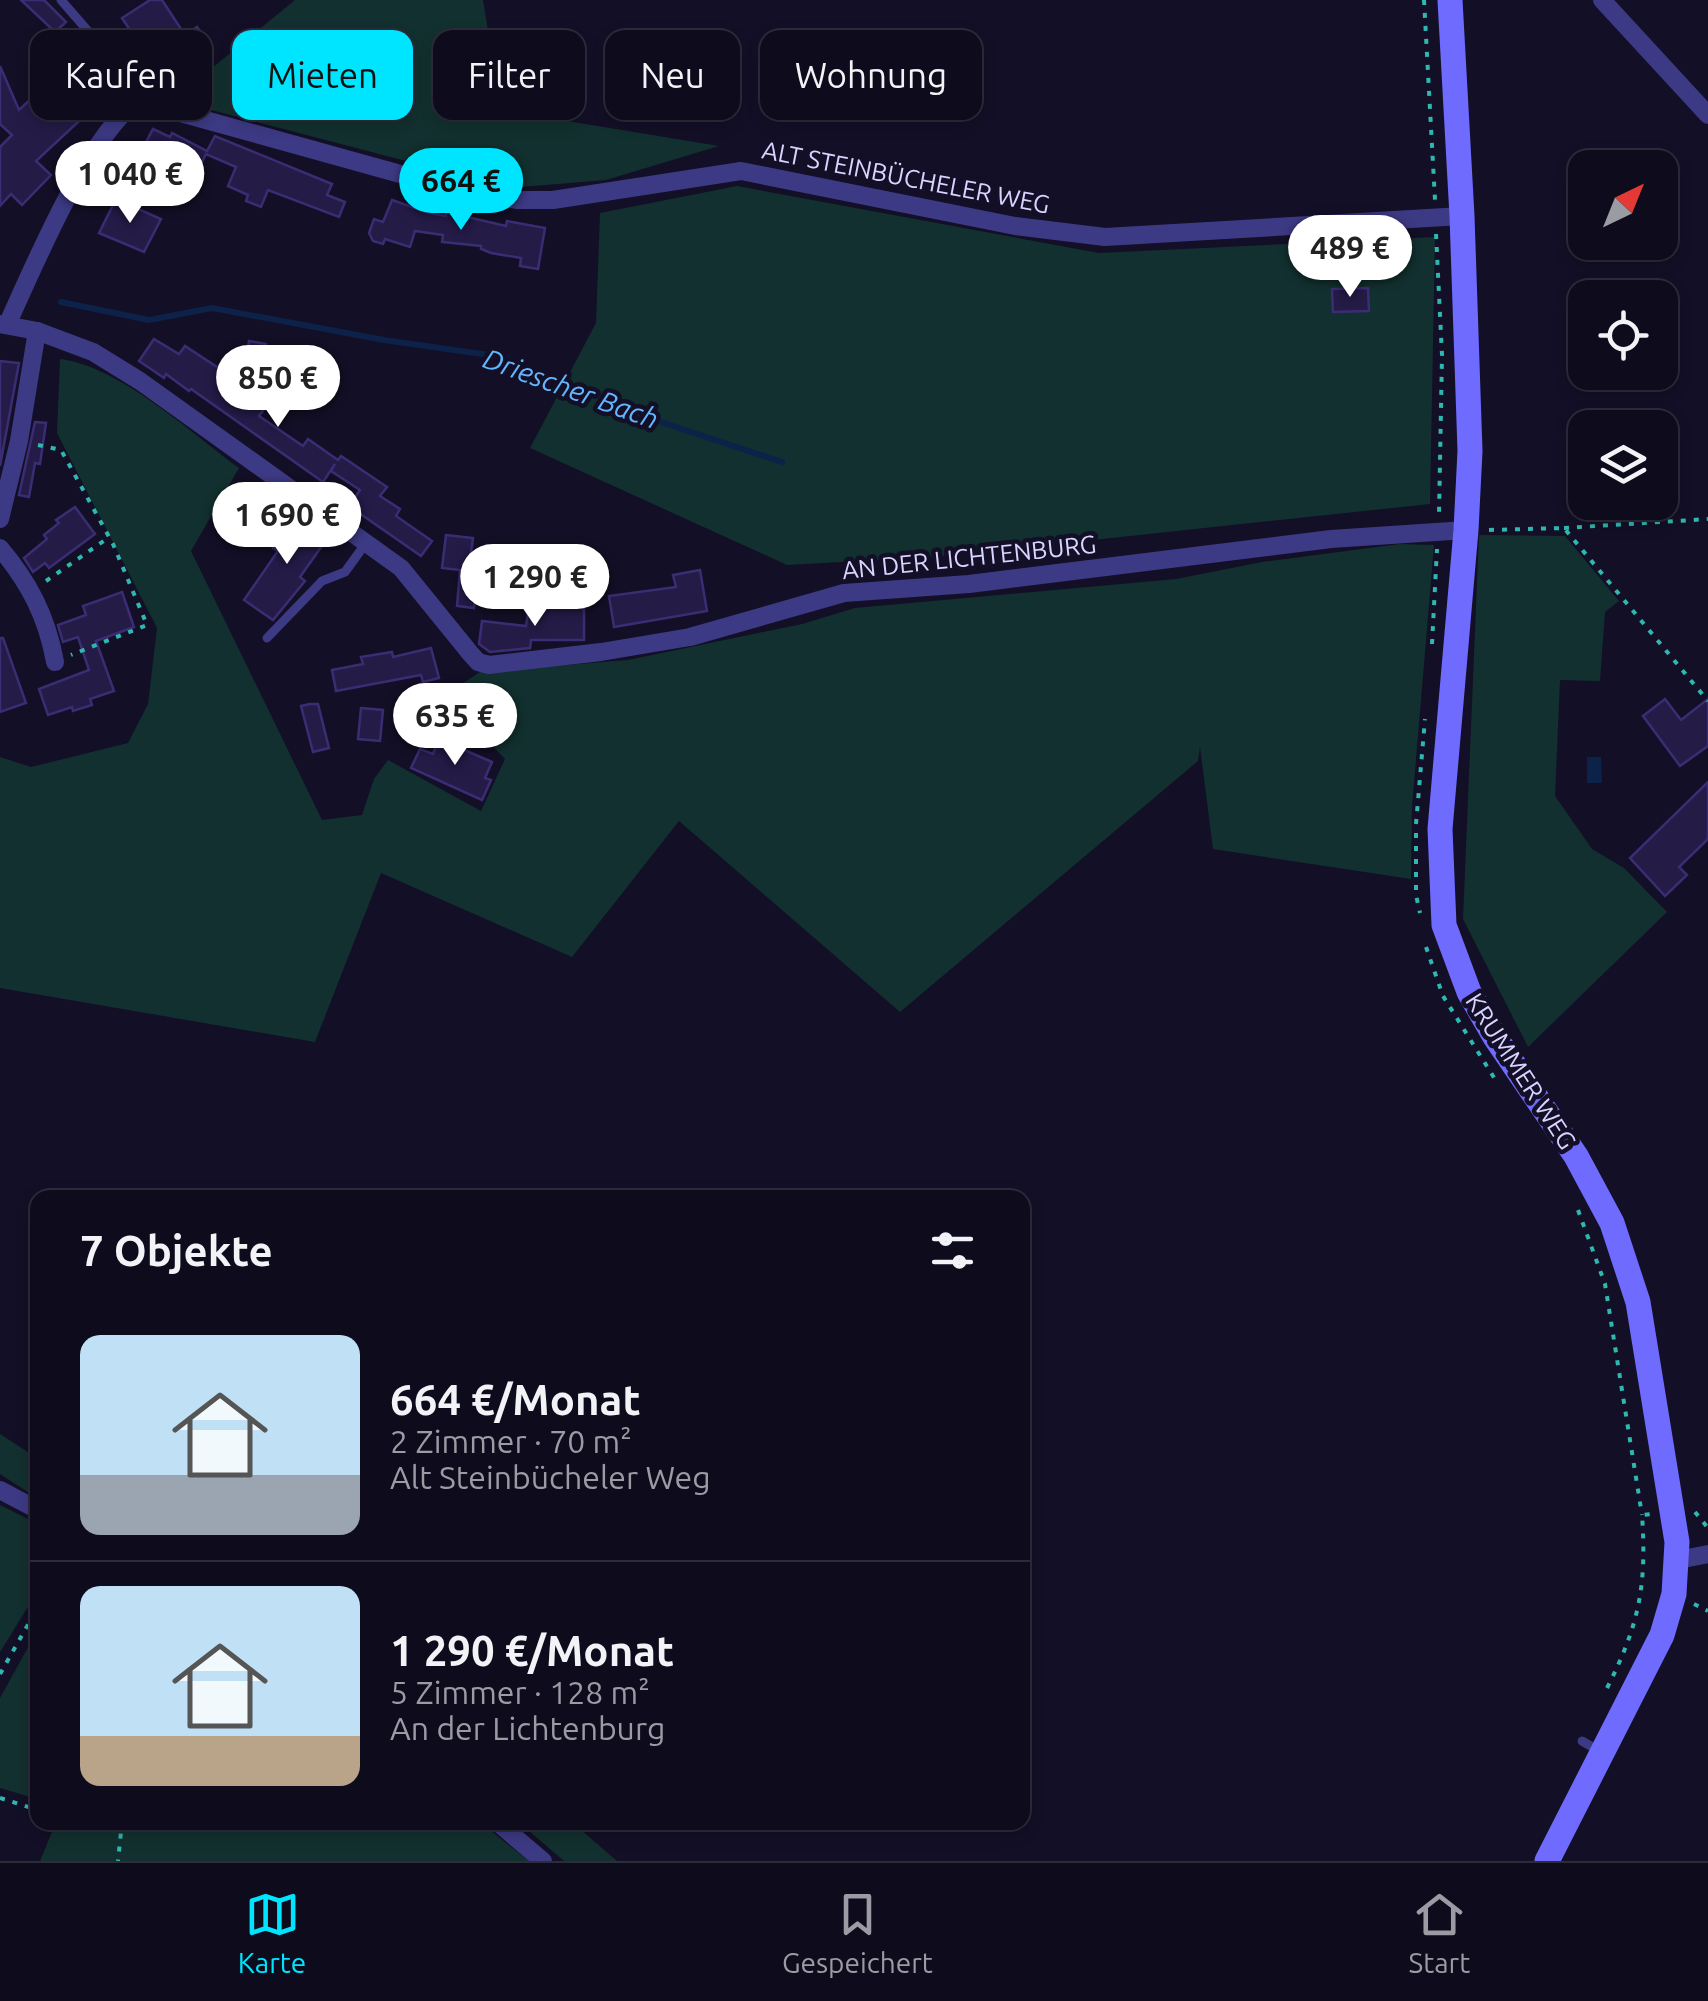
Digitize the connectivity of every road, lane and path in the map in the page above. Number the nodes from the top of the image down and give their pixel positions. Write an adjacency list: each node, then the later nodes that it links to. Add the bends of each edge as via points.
1 (61, 0): 5 (lane)
2 (1424, 0): 10 (path)
3 (1450, 0): 9 (main road, KRUMMER WEG)
4 (1602, 0): 6 (street)
5 (87, 30)
6 (1708, 115)
7 (116, 120): 11 (street)
8 (205, 120): 10 (street, ALT STEINBÜCHELER WEG, via 465,192 518,200 741,171 1014,226 1105,236)
9 (1462, 216): 10 (street, ALT STEINBÜCHELER WEG); 17 (main road, KRUMMER WEG, via 1470,450)
10 (1435, 218): 18 (path, via 1442,354)
11 (3, 325): 12 (street, AN DER LICHTENBURG)
12 (36, 331): 13 (street); 20 (street, AN DER LICHTENBURG, via 93,352 140,382)
13 (19, 441): 14 (street); 19 (path, via 61,450)
14 (0, 519)
15 (1708, 520): 16 (path)
16 (1564, 528): 17 (path); 26 (path)
17 (1466, 530): 18 (street, AN DER LICHTENBURG); 34 (main road, KRUMMER WEG, via 1440,829 1444,926 1469,992 1612,1223 1638,1302)
18 (1438, 531): 20 (street, AN DER LICHTENBURG, via 844,593 690,637 489,665 470,653 414,580); 24 (path)
19 (108, 538): 22 (path); 25 (path, via 147,625)
20 (366, 544): 23 (lane, via 345,572 322,581)
21 (0, 548): 22 (street)
22 (31, 592): 25 (street, via 49,626)
23 (267, 638)
24 (1430, 657)
25 (55, 662)
26 (1708, 701)
27 (1426, 707): 28 (path, via 1416,808)
28 (1422, 926)
29 (1425, 942): 30 (path, via 1443,996)
30 (1505, 1096)
31 (1577, 1208): 35 (path, via 1605,1284)
32 (0, 1490): 33 (street)
33 (30, 1506)
34 (1672, 1512): 35 (path); 36 (path, via 1689,1508); 38 (main road, KRUMMER WEG)
35 (1642, 1515): 41 (path, via 1646,1567 1638,1615)
36 (1708, 1528)
37 (1708, 1554): 38 (street)
38 (1678, 1560): 48 (main road, KRUMMER WEG, via 1662,1635 1592,1746)
39 (30, 1621): 40 (path)
40 (0, 1674)
41 (1606, 1690)
42 (0, 1798): 43 (path)
43 (30, 1807)
44 (114, 1830): 46 (path, via 121,1832)
45 (506, 1830): 47 (street)
46 (118, 1861)
47 (543, 1861)
48 (1547, 1861)

